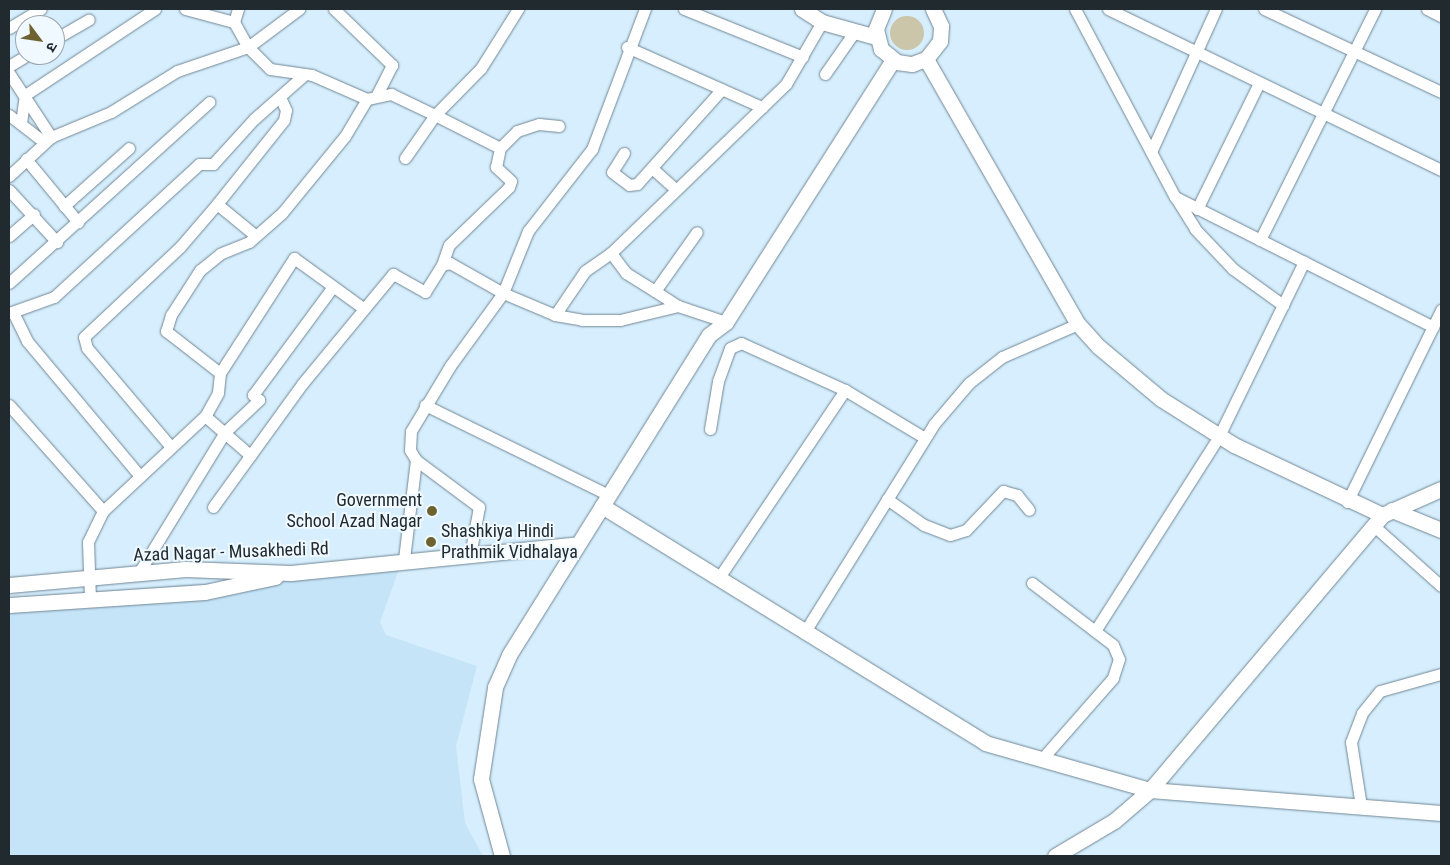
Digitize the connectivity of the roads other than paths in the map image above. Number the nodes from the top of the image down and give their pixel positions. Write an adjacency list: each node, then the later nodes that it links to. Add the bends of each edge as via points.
1 (41, 9): 21 (street)
2 (155, 9): 38 (street)
3 (185, 9): 19 (street)
4 (238, 9): 19 (street)
5 (299, 9): 26 (street)
6 (334, 9): 40 (street, via 392,65)
7 (518, 9): 45 (street, via 481,68)
8 (645, 9): 25 (street)
9 (684, 9): 29 (street)
10 (802, 9): 20 (street)
11 (884, 9): 24 (street)
12 (933, 9): 30 (street, via 942,34)
13 (1075, 9): 51 (street)
14 (1108, 9): 28 (street)
15 (1216, 9): 28 (street)
16 (1264, 9): 27 (street)
17 (1375, 9): 27 (street)
18 (89, 19): 23 (street)
19 (234, 22): 26 (street)
20 (822, 22): 22 (street); 29 (street)
21 (9, 28)
22 (855, 31): 24 (street); 34 (street)
23 (65, 33)
24 (876, 37): 31 (street)
25 (627, 47): 36 (street); 77 (street, via 592,149 528,231)
26 (248, 48): 33 (street, via 270,69); 48 (street, via 177,70 111,112)
27 (1354, 50): 37 (street); 43 (street)
28 (1195, 51): 35 (street); 51 (street)
29 (802, 57): 42 (street, via 786,84)
30 (926, 59): 31 (street, via 912,64); 85 (street)
31 (893, 60): 84 (street)
32 (9, 72): 38 (street)
33 (305, 74): 39 (street); 40 (street)
34 (825, 74)
35 (1259, 83): 43 (street); 63 (street)
36 (722, 89): 42 (street); 55 (street)
37 (1441, 92)
38 (25, 95): 46 (street); 48 (street)
39 (280, 97): 61 (street, via 286,110 284,120); 82 (street, via 214,164 199,164 54,297)
40 (372, 97): 45 (street, via 391,94); 68 (street, via 282,213)
41 (209, 102): 65 (street)
42 (762, 107): 59 (street)
43 (1323, 112): 56 (street); 69 (street)
44 (9, 115): 46 (street)
45 (435, 115): 50 (street); 53 (street)
46 (20, 123): 48 (street)
47 (559, 126): 50 (street, via 540,124 516,131)
48 (47, 140): 54 (street)
49 (129, 148): 62 (street)
50 (500, 148): 73 (street, via 496,167 511,181 509,187 448,245)
51 (1152, 152): 60 (street)
52 (624, 153): 55 (street, via 612,172 629,184 638,184)
53 (405, 158)
54 (26, 159): 57 (street); 62 (street)
55 (653, 169): 59 (street)
56 (1441, 170)
57 (9, 176)
58 (9, 190): 64 (street)
59 (676, 190): 71 (street)
60 (1175, 197): 63 (street); 78 (street, via 1195,229 1227,264)
61 (217, 204): 68 (street); 96 (street, via 180,247 84,337 87,348)
62 (64, 206): 65 (street)
63 (1197, 209): 69 (street)
64 (34, 214): 67 (street); 70 (street)
65 (78, 222): 70 (street)
66 (698, 232): 76 (street)
67 (9, 236)
68 (256, 236): 87 (street, via 220,254 200,270 166,326 166,331)
69 (1260, 240): 72 (street)
70 (57, 242): 74 (street)
71 (611, 253): 76 (street, via 626,273); 83 (street, via 585,271)
72 (1304, 262): 78 (street); 86 (street)
73 (442, 266): 77 (street, via 455,264); 80 (street, via 425,292 396,273)
74 (9, 283)
75 (332, 288): 80 (street); 87 (street, via 294,258); 93 (street, via 253,395 259,400)
76 (656, 292): 79 (street)
77 (503, 293): 83 (street); 90 (street)
78 (1283, 305): 94 (street)
79 (678, 306): 83 (street, via 602,321); 84 (street)
80 (363, 308): 97 (street)
81 (1441, 310): 86 (street)
82 (11, 312): 99 (street, via 27,341)
83 (555, 316)
84 (726, 322): 102 (street, via 709,335)
85 (1078, 324): 94 (street, via 1132,376); 95 (street, via 996,362 969,383)
86 (1433, 327): 103 (street)
87 (220, 373): 91 (street, via 218,393)
88 (845, 390): 92 (street, via 782,365 748,345 735,344 718,381); 95 (street); 115 (street)
89 (9, 405): 106 (street)
90 (425, 405): 98 (street, via 411,431 410,450); 102 (street)
91 (205, 416): 93 (street); 96 (street)
92 (710, 430)
93 (225, 432): 97 (street); 113 (street)
94 (1219, 436): 103 (street); 121 (street)
95 (925, 438): 101 (street)
96 (171, 447): 99 (street)
97 (250, 455): 104 (street)
98 (416, 460): 110 (street, via 479,507); 111 (street)
99 (140, 476): 106 (street)
100 (1441, 490): 107 (street)
101 (886, 499): 105 (street, via 924,525 950,535 966,530 1003,492 1017,495); 122 (street)
102 (606, 500): 109 (street); 115 (street)
103 (1347, 502): 107 (street)
104 (214, 507)
105 (1029, 510)
106 (103, 511): 114 (street, via 88,542)
107 (1383, 517): 108 (street); 118 (street); 125 (street)
108 (1441, 530)
109 (574, 545): 110 (street, Azad Nagar - Musakhedi Rd); 128 (street, via 495,687 480,779)
110 (470, 555): 111 (street, Azad Nagar - Musakhedi Rd)
111 (404, 559): 112 (street, Azad Nagar - Musakhedi Rd)
112 (291, 573): 113 (street, Azad Nagar - Musakhedi Rd, via 185,569); 119 (street, via 205,592)
113 (138, 574): 114 (street, Azad Nagar - Musakhedi Rd)
114 (89, 577): 117 (street, Azad Nagar - Musakhedi Rd); 119 (street)
115 (718, 579): 122 (street)
116 (1032, 583): 121 (street)
117 (9, 585)
118 (1441, 586)
119 (90, 600): 120 (street)
120 (9, 605)
121 (1094, 631): 124 (street, via 1118,652 1113,678)
122 (804, 633): 124 (street, via 960,730)
123 (1441, 674): 126 (street, via 1380,691 1362,713 1351,742)
124 (1041, 760): 125 (street)
125 (1150, 790): 126 (street); 129 (street, via 1114,821)
126 (1361, 806): 127 (street)
127 (1441, 813)
128 (502, 856)
129 (1056, 856)

